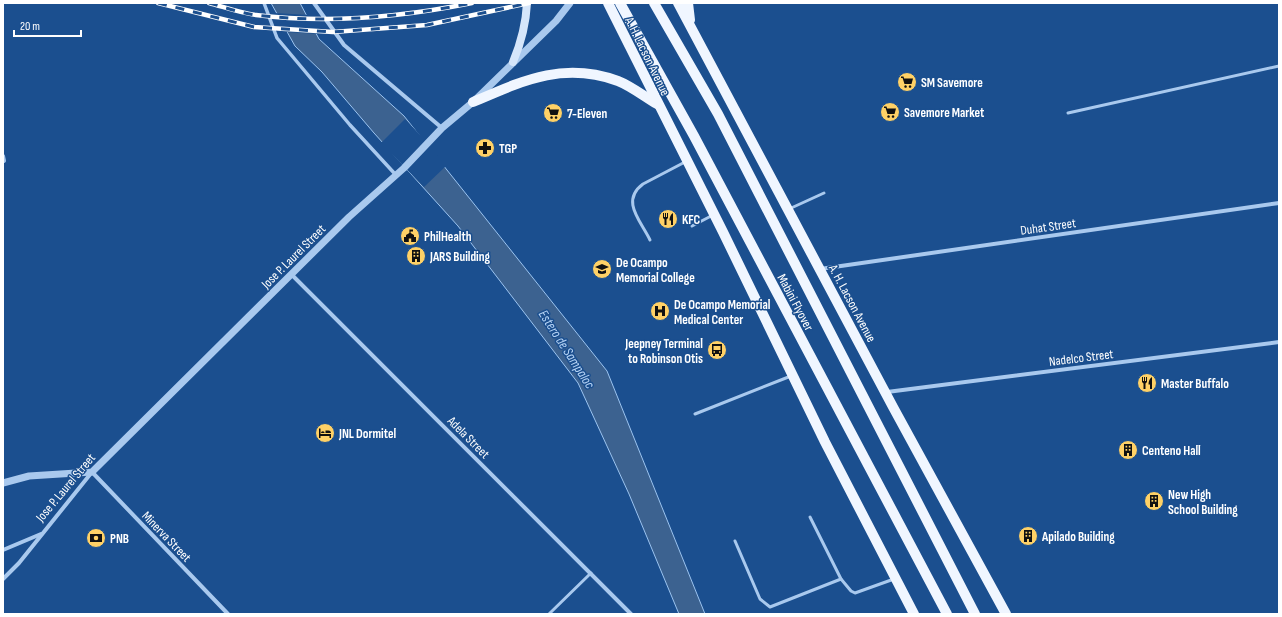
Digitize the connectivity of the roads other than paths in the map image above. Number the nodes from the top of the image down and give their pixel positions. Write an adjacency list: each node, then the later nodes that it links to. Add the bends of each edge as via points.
1 (264, 3): 18 (street, via 277,38)
2 (314, 3): 16 (street, via 344,45)
3 (527, 3): 11 (main road, via 524,29)
4 (570, 3): 11 (street, Jose P. Laurel Street, via 556,21)
5 (608, 3): 14 (main road, A. H. Lacson Avenue)
6 (620, 3): 45 (main road, Mabini Flyover, via 698,143)
7 (654, 3): 46 (main road, Mabini Flyover, via 718,114)
8 (678, 3): 10 (main road, A. H. Lacson Avenue)
9 (688, 3): 10 (main road)
10 (691, 26): 21 (main road, A. H. Lacson Avenue)
11 (513, 62): 13 (street, Jose P. Laurel Street)
12 (1279, 66): 15 (lane)
13 (473, 102): 14 (main road, via 527,79 558,73 588,74 618,81); 16 (street, Jose P. Laurel Street)
14 (658, 104): 17 (main road, A. H. Lacson Avenue)
15 (1068, 113)
16 (442, 128): 18 (street, Jose P. Laurel Street, via 404,168)
17 (687, 161): 22 (main road, A. H. Lacson Avenue); 24 (lane, via 643,184 633,194 632,203)
18 (395, 174): 26 (street, Jose P. Laurel Street)
19 (824, 193): 21 (lane)
20 (1279, 203): 25 (street, Duhat Street)
21 (789, 209): 25 (main road, A. H. Lacson Avenue)
22 (714, 214): 23 (lane); 28 (main road, A. H. Lacson Avenue)
23 (692, 226)
24 (650, 240)
25 (820, 269): 29 (main road, A. H. Lacson Avenue)
26 (292, 275): 31 (street, Jose P. Laurel Street); 37 (street, Adela Street)
27 (1279, 342): 29 (street, Nadelco Street)
28 (792, 376): 30 (lane); 39 (main road, A. H. Lacson Avenue)
29 (886, 392): 47 (main road, A. H. Lacson Avenue)
30 (695, 414)
31 (92, 472): 32 (street, via 29,476); 34 (street, Jose P. Laurel Street); 41 (street, Minerva Street)
32 (3, 483)
33 (810, 516): 40 (lane)
34 (42, 534): 36 (street, Jose P. Laurel Street); 38 (street, Jose P. Laurel Street, via 19,563)
35 (735, 541): 40 (lane, via 760,599 770,607)
36 (3, 550)
37 (591, 574): 42 (lane); 43 (street, Adela Street)
38 (3, 578)
39 (895, 578): 40 (lane, via 855,593); 44 (main road, A. H. Lacson Avenue)
40 (841, 579)
41 (228, 614)
42 (549, 614)
43 (631, 614)
44 (914, 614)
45 (947, 614)
46 (975, 614)
47 (1006, 614)

